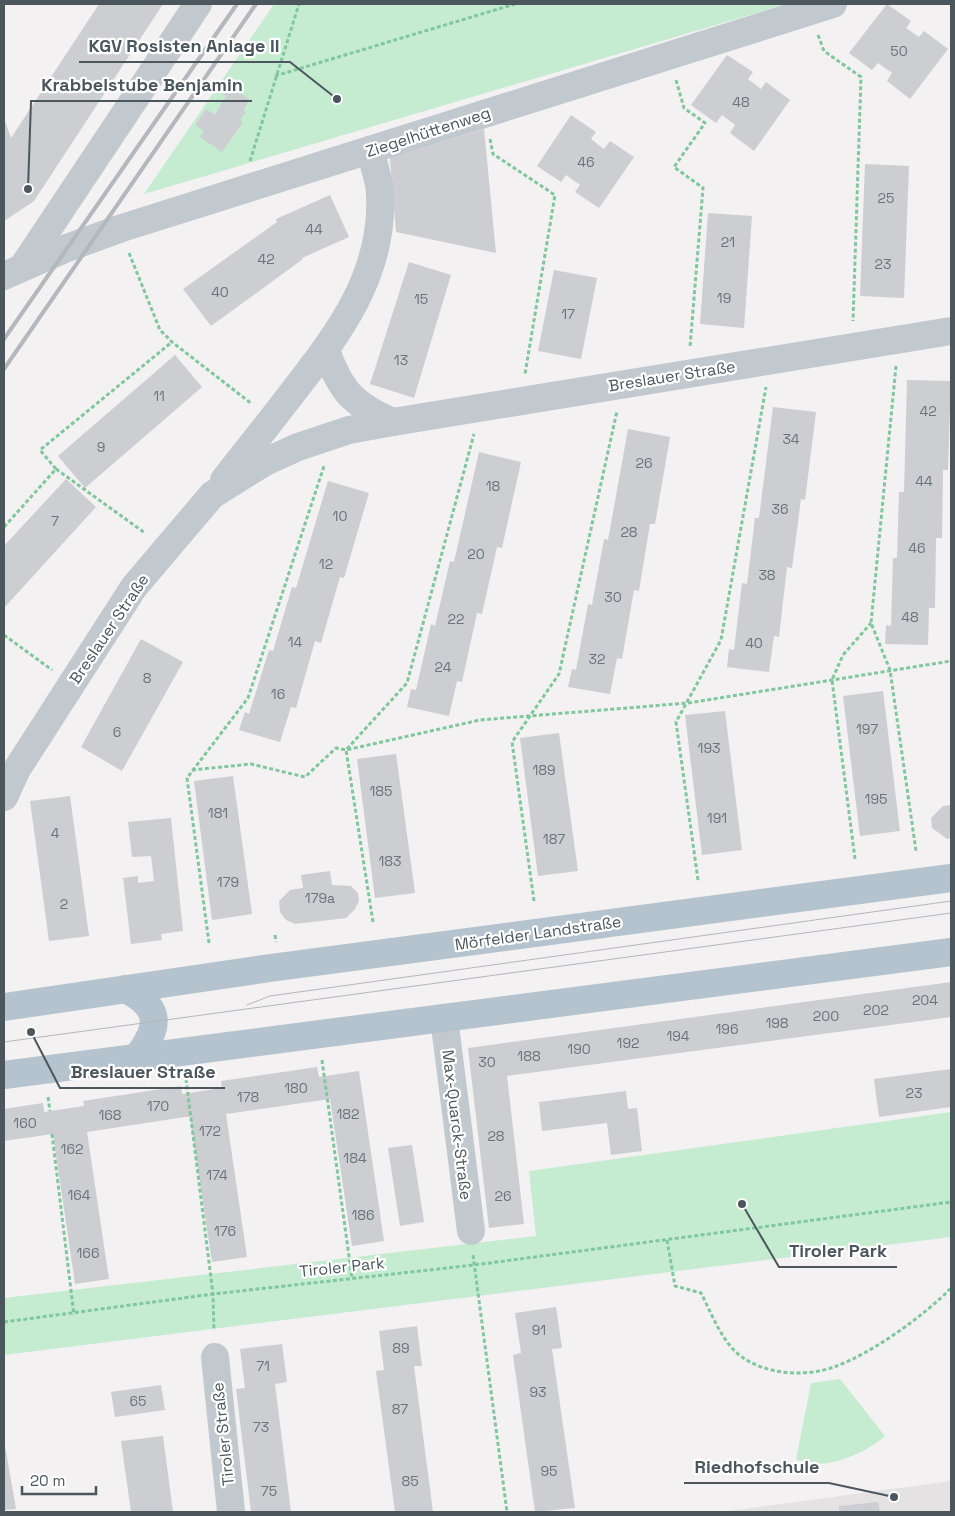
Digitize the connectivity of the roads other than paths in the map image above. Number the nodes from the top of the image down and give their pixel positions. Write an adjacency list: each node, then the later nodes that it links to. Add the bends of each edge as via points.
1 (198, 4): 4 (street, Ziegelhüttenweg)
2 (821, 7): 3 (street, Ziegelhüttenweg)
3 (370, 150): 4 (street, Ziegelhüttenweg, via 96,237); 6 (street, Breslauer Straße, via 380,192 380,219 374,251 346,322)
4 (14, 270)
5 (951, 331): 7 (street, Breslauer Straße)
6 (326, 350): 7 (street, via 335,376 350,395 368,411); 8 (street, Breslauer Straße)
7 (393, 422): 8 (street, Breslauer Straße, via 298,447 265,462)
8 (212, 495): 9 (street, Breslauer Straße, via 134,587 17,769)
9 (4, 797)
10 (951, 878): 12 (main road, Mörfelder Landstraße)
11 (951, 952): 14 (main road)
12 (126, 989): 13 (main road, Mörfelder Landstraße); 15 (main road, via 142,997 153,1010 155,1021 151,1039)
13 (4, 1007)
14 (444, 1018): 15 (main road); 17 (street, Max-Quarck-Straße)
15 (137, 1057): 16 (main road)
16 (4, 1074)
17 (470, 1231)
18 (215, 1357): 19 (street, Tiroler Straße)
19 (231, 1512)

